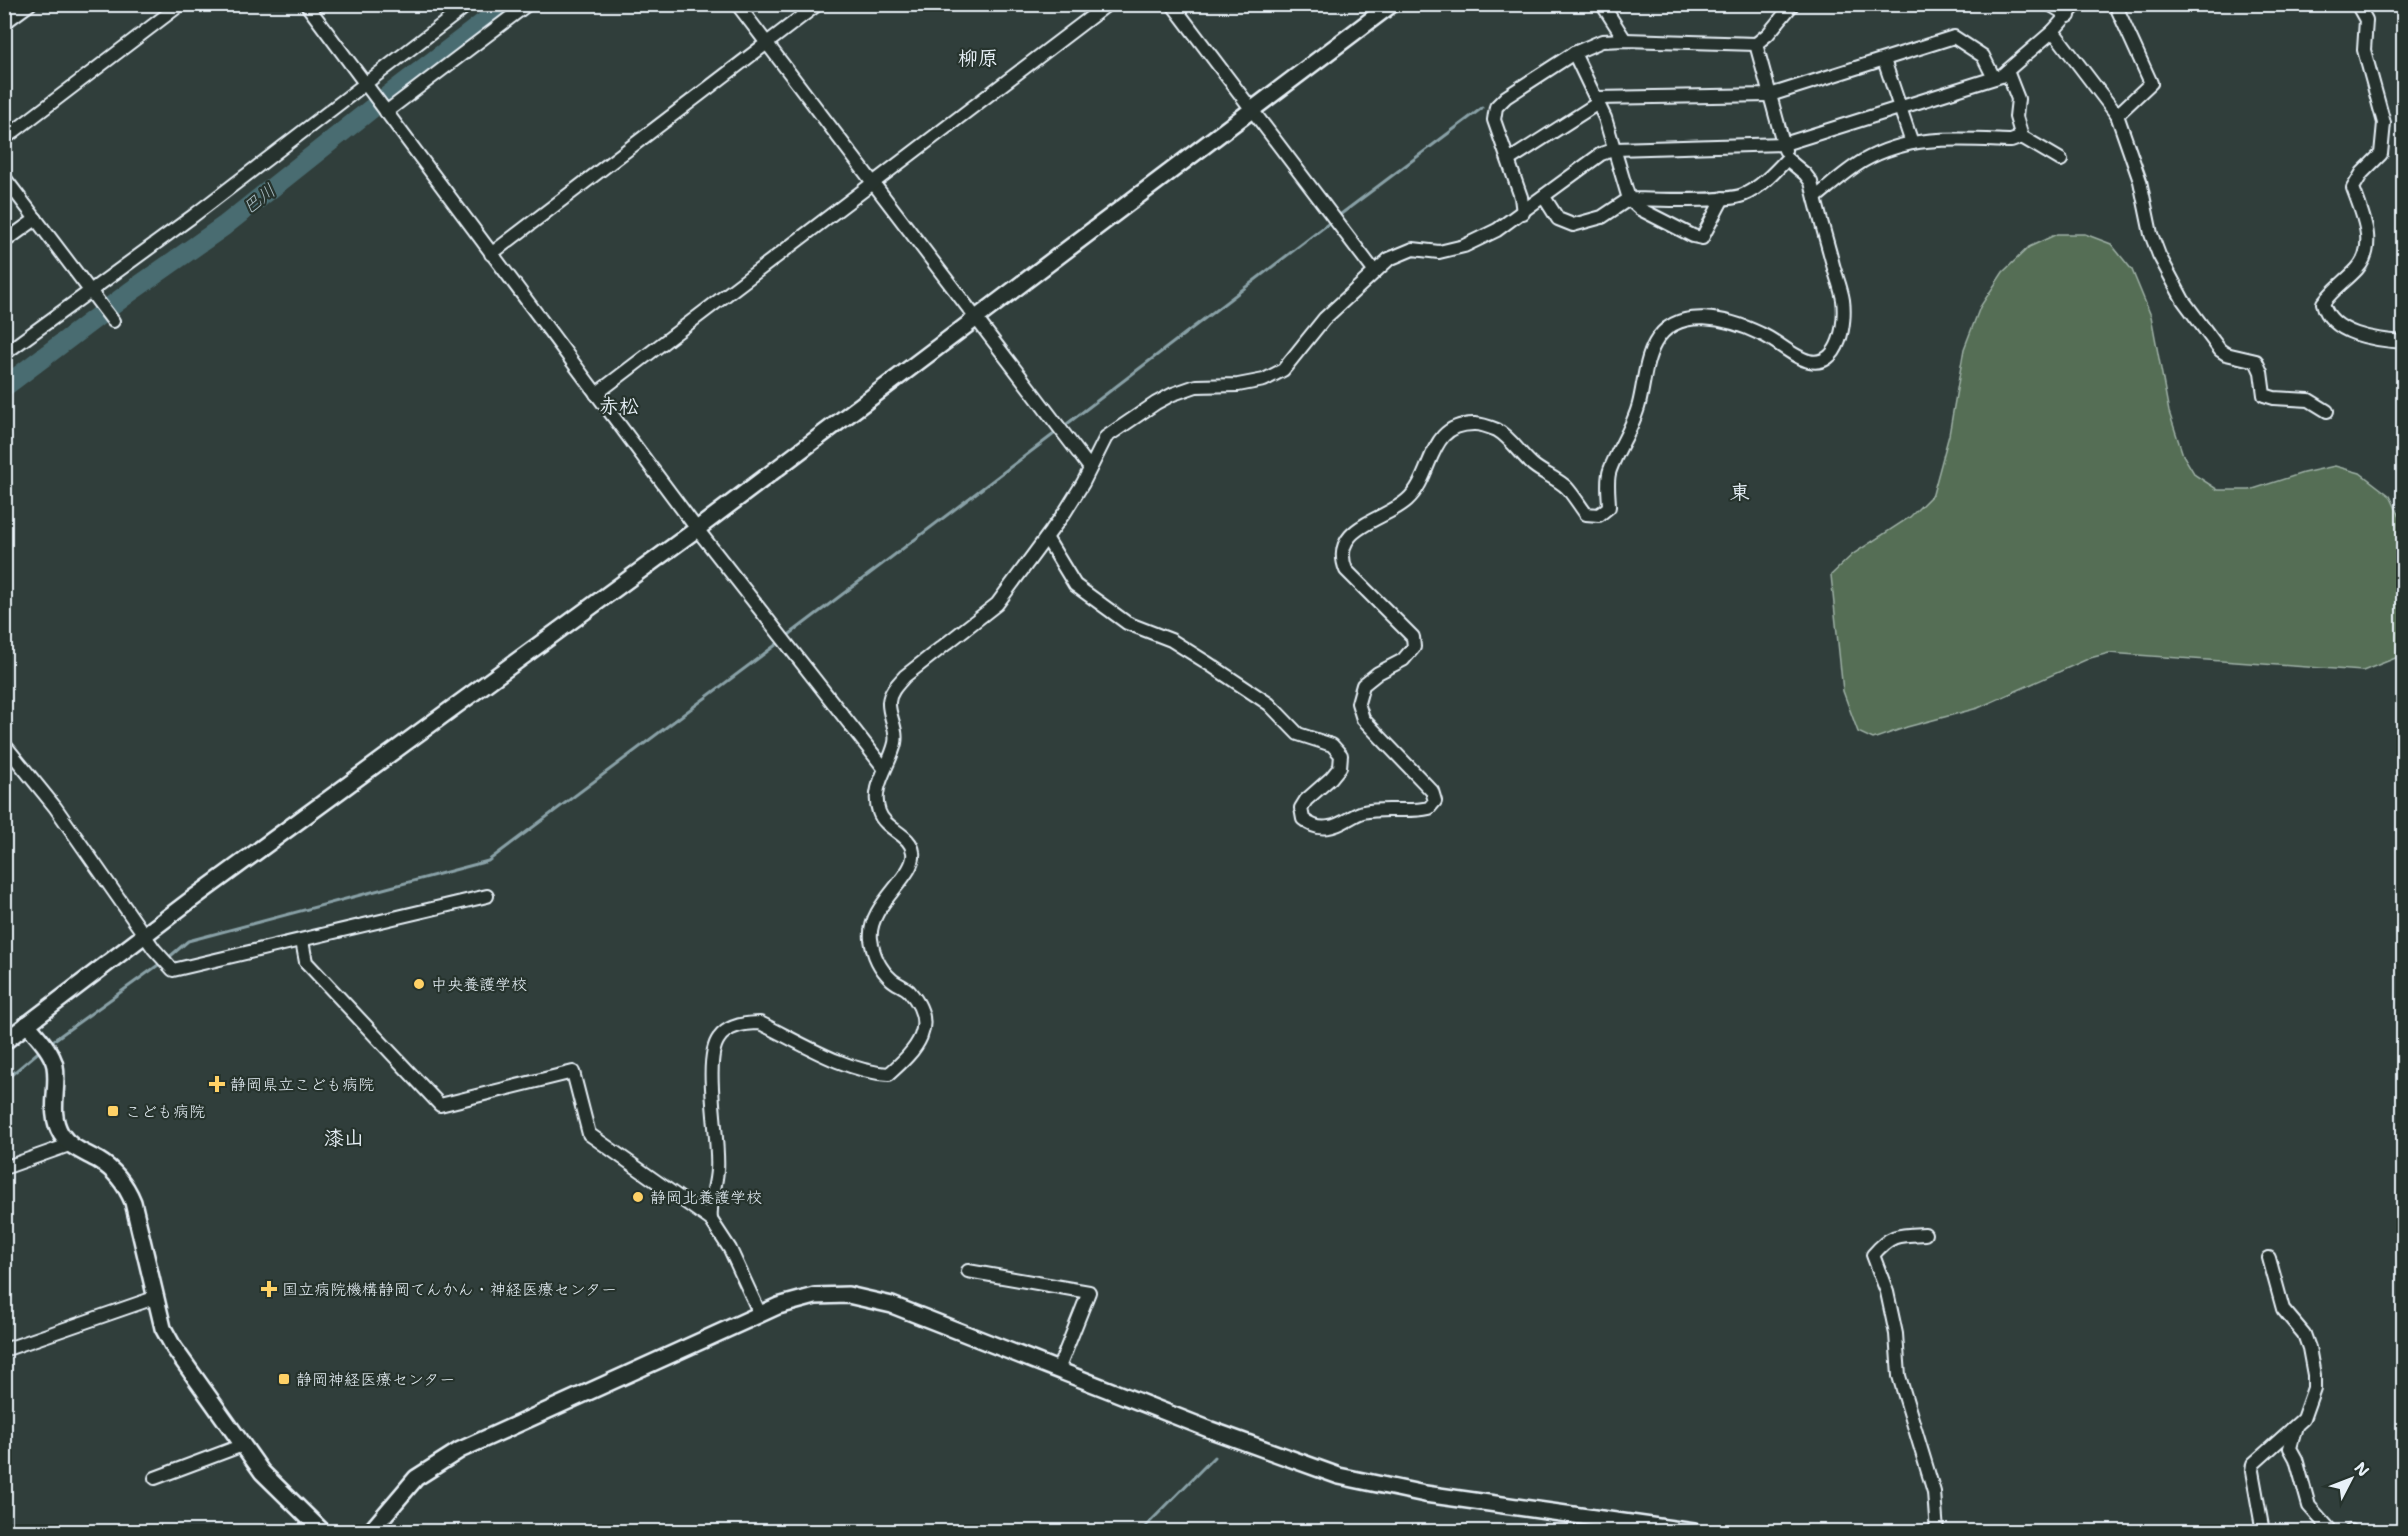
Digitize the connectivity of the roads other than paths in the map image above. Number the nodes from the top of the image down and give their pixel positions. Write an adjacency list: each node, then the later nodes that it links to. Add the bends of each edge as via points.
1 (30, 4): 18 (street)
2 (181, 4): 35 (street)
3 (306, 4): 27 (street)
4 (469, 4): 27 (street)
5 (528, 4): 32 (street)
6 (737, 4): 21 (street)
7 (818, 4): 21 (street)
8 (1108, 4): 43 (street)
9 (1172, 4): 31 (street)
10 (1392, 4): 31 (street)
11 (1602, 4): 20 (street)
12 (1793, 4): 22 (street)
13 (2049, 4): 17 (street)
14 (2077, 4): 17 (street)
15 (2115, 4): 33 (street, via 2151,83)
16 (2357, 4): 56 (street, via 2366,20 2364,50 2384,123 2382,144 2380,154 2353,188 2367,227 2367,248 2358,268 2323,303 2336,322 2361,337)
17 (2069, 16): 19 (street)
18 (4, 23)
19 (2053, 31): 25 (street); 33 (street)
20 (1625, 40): 22 (street); 23 (street, via 1602,41)
21 (766, 44): 43 (street); 51 (street)
22 (1756, 44): 28 (street)
23 (1574, 53): 29 (street); 40 (street, via 1496,107 1494,120)
24 (1884, 60): 26 (street, via 1954,38 1983,56); 28 (street); 30 (street)
25 (2007, 71): 26 (street); 34 (street, via 2018,99 2016,117)
26 (1994, 78): 30 (street)
27 (363, 84): 32 (street); 53 (street)
28 (1770, 95): 29 (street); 37 (street)
29 (1597, 100): 38 (street); 40 (street)
30 (1900, 106): 36 (street); 37 (street)
31 (1252, 110): 52 (street); 54 (street)
32 (386, 112): 51 (street)
33 (2117, 115): 59 (street, via 2140,181 2159,255 2209,338 2226,354 2256,361 2264,395 2309,400)
34 (2022, 137): 36 (street, via 2011,141 1937,138); 41 (street)
35 (4, 139)
36 (1912, 143): 46 (street, via 1862,161)
37 (1784, 144): 38 (street); 39 (street)
38 (1615, 149): 44 (street, via 1602,154); 47 (street)
39 (1787, 159): 45 (street, via 1765,182 1741,196); 46 (street, via 1811,182)
40 (1509, 160): 48 (street)
41 (2061, 160)
42 (4, 177): 49 (street)
43 (872, 182): 54 (street); 58 (street)
44 (1544, 197): 47 (street, via 1558,219 1573,225 1602,217); 48 (street)
45 (1723, 198): 47 (street); 47 (street, via 1702,238 1640,209)
46 (1815, 198): 62 (street, via 1843,300 1843,330 1837,349 1821,361 1808,361 1762,334 1722,320 1681,320 1655,341 1639,406 1609,472 1609,507 1599,515 1586,514 1566,487 1534,466 1497,430 1476,424 1454,428 1438,440 1419,487 1406,501 1350,536 1342,549 1346,570 1413,637 1414,647 1403,660 1363,685 1358,703 1363,719 1432,791 1435,801 1430,808 1362,812 1331,827 1309,824 1303,819 1301,808 1331,778 1341,761 1332,745 1298,734 1269,704 1198,657 1171,640 1127,623 1076,585)
47 (1629, 199)
48 (1523, 213): 52 (street, via 1464,246 1439,252 1413,249 1389,259)
49 (36, 219): 50 (street); 53 (street)
50 (4, 242)
51 (491, 254): 58 (street)
52 (1374, 271): 60 (street, via 1324,319 1283,370 1264,380 1196,386 1173,394 1106,437)
53 (90, 290): 55 (street); 57 (street)
54 (977, 319): 60 (street); 61 (street)
55 (113, 321)
56 (2403, 342)
57 (4, 354)
58 (596, 394): 61 (street)
59 (2327, 411)
60 (1090, 468): 62 (street)
61 (697, 529): 64 (street); 66 (street)
62 (1047, 539): 64 (street, via 997,604 893,689 888,704 895,742)
63 (4, 744): 66 (street, via 55,807)
64 (884, 768): 72 (street, via 876,798 878,812 884,823 909,842 912,866 873,918 870,937 875,960 891,979 908,990 921,1009 925,1024 921,1037 912,1053 889,1074 872,1073 839,1061 760,1023 728,1029 714,1047 712,1068 717,1169)
65 (487, 896): 67 (street)
66 (145, 935): 67 (street, via 173,970); 68 (street)
67 (302, 941): 72 (street, via 306,962 440,1105 573,1072 589,1134)
68 (27, 1024): 69 (street); 70 (street, via 53,1059 56,1123)
69 (4, 1042)
70 (69, 1145): 71 (street); 76 (street, via 105,1165 128,1189)
71 (4, 1168)
72 (711, 1220): 77 (street, via 730,1249)
73 (1925, 1234): 86 (street, via 1885,1240 1873,1255 1896,1334 1899,1376 1934,1492)
74 (2269, 1258): 80 (street, via 2283,1309 2304,1334 2314,1375 2310,1402)
75 (968, 1271): 79 (street, via 1089,1292)
76 (157, 1297): 78 (street); 81 (street, via 163,1328 174,1348)
77 (760, 1314): 79 (street, via 815,1296 864,1298 892,1305); 84 (street, via 460,1450 416,1478)
78 (4, 1350)
79 (1058, 1370): 85 (street, via 1339,1476 1425,1494)
80 (2296, 1426): 87 (street, via 2253,1464); 88 (street, via 2290,1448 2309,1506)
81 (243, 1445): 82 (street); 83 (street, via 273,1485)
82 (155, 1478)
83 (323, 1532)
84 (370, 1532)
85 (1694, 1532)
86 (1937, 1532)
87 (2263, 1532)
88 (2332, 1532)

